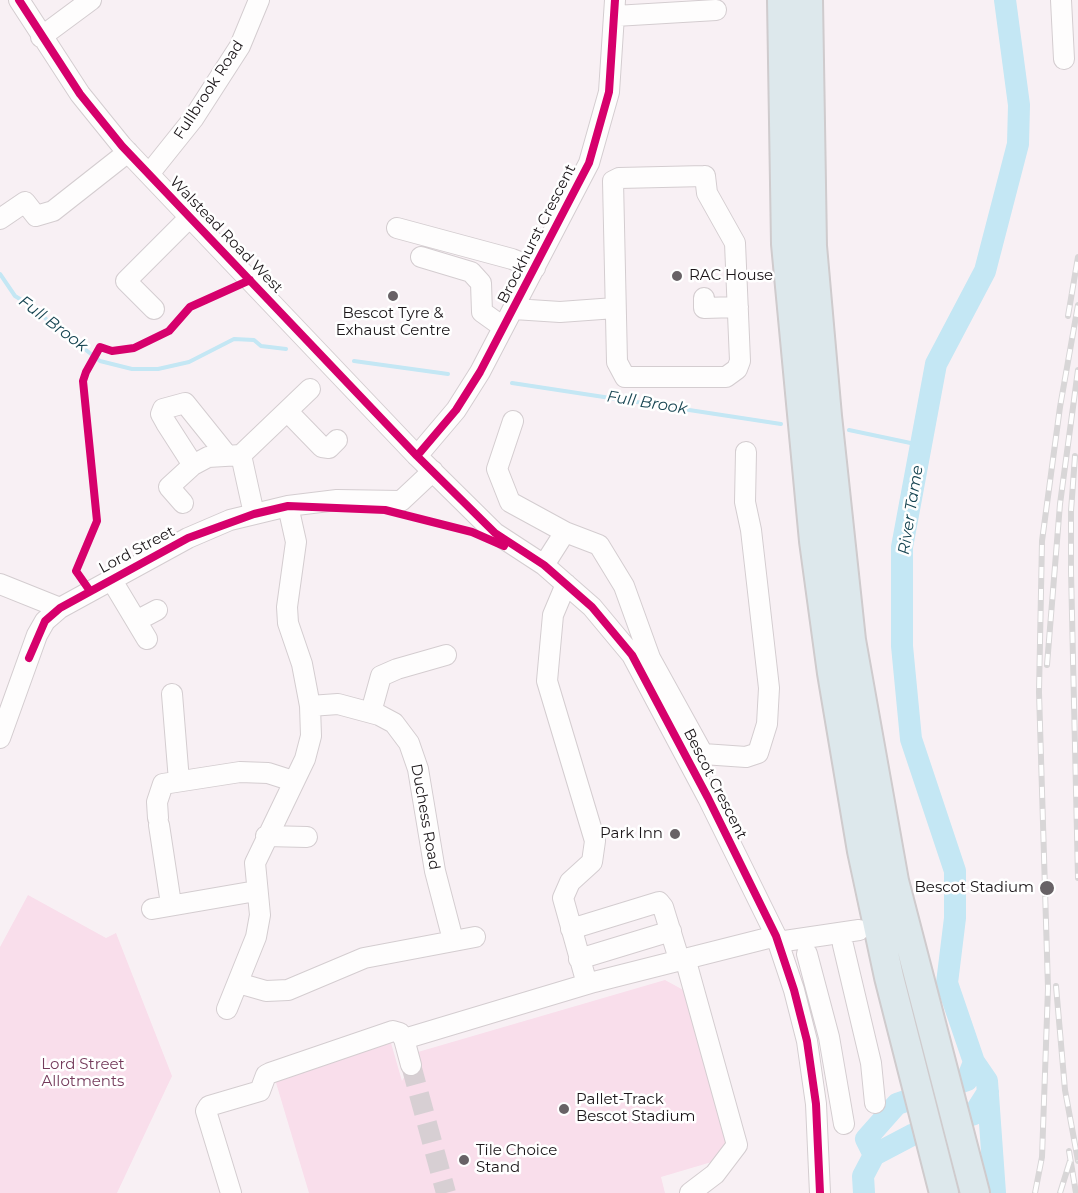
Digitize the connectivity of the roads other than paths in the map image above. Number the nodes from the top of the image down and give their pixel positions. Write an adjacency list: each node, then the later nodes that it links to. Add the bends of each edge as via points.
1 (19, 0): 9 (street, Walstead Road West)
2 (92, 0): 9 (street)
3 (259, 0): 12 (street, Fullbrook Road, via 240,46 193,120)
4 (782, 0): 54 (highway, via 786,244 800,406 831,673)
5 (808, 0): 54 (highway, via 812,246 826,416)
6 (1061, 0): 10 (street)
7 (615, 8): 8 (street); 17 (street, Brockhurst Crescent, via 609,92 589,163)
8 (716, 10)
9 (41, 37): 11 (street, Walstead Road West, via 80,94)
10 (1064, 59)
11 (128, 152): 12 (street, Walstead Road West); 14 (street, via 52,211 36,216 25,202)
12 (149, 174): 13 (street, Walstead Road West)
13 (190, 217): 21 (street, via 126,281); 30 (street, Walstead Road West)
14 (0, 219)
15 (397, 228): 17 (street)
16 (421, 257): 23 (street, via 471,272 481,283 482,312)
17 (535, 268): 22 (street, Brockhurst Crescent)
18 (704, 298): 20 (street, via 704,308)
19 (615, 308): 20 (street, via 617,362 620,371 630,378 733,373 740,361); 20 (street, via 613,181 705,176 707,194 735,243); 22 (street, via 560,312)
20 (738, 308)
21 (154, 309)
22 (514, 309): 23 (street, Brockhurst Crescent)
23 (503, 327): 30 (street, Brockhurst Crescent, via 456,410)
24 (310, 388): 25 (street)
25 (288, 412): 27 (street, via 322,447 329,448); 29 (street)
26 (513, 422): 36 (street, via 497,469 510,502)
27 (337, 440)
28 (746, 452): 36 (street, via 745,502 769,688 767,724 758,753 746,757 703,754 650,658 624,586 599,545)
29 (234, 455): 31 (street, via 206,458); 31 (street, via 185,403 163,409 165,423); 35 (street)
30 (417, 456): 32 (street, Walstead Road West)
31 (194, 465): 33 (street, via 170,487)
32 (433, 471): 34 (street, via 404,500 394,503 337,500); 37 (street, Bescot Crescent, via 495,533)
33 (183, 503)
34 (288, 506): 35 (street, Lord Street); 47 (street, via 296,542 288,623 302,664)
35 (254, 514): 38 (street, Lord Street, via 188,538)
36 (565, 532): 37 (street)
37 (544, 565): 40 (street, Bescot Crescent)
38 (111, 579): 41 (street, Lord Street); 43 (street)
39 (0, 584): 41 (street)
40 (566, 584): 56 (street, via 553,615 547,681 595,841 592,862 570,882 563,898); 60 (street, Bescot Crescent, via 592,607 632,655)
41 (60, 608): 49 (street, Lord Street, via 37,635)
42 (157, 610): 43 (street)
43 (138, 620): 44 (street)
44 (147, 639)
45 (446, 655): 48 (street, via 381,676)
46 (172, 694): 51 (street, via 177,734)
47 (310, 706): 48 (street, Duchess Road, via 338,704); 50 (street, via 311,736)
48 (371, 712): 61 (street, Duchess Road, via 394,723 410,742)
49 (0, 738)
50 (293, 781): 51 (street, via 253,772); 52 (street)
51 (171, 783): 55 (street, via 157,802 168,874 162,906)
52 (266, 836): 53 (street); 55 (street, via 255,863)
53 (306, 837)
54 (882, 884): 79 (highway, via 889,976); 80 (highway)
55 (256, 891): 66 (street, via 260,915 256,937)
56 (571, 929): 58 (street, via 659,902); 64 (street)
57 (859, 930): 60 (street)
58 (671, 931): 64 (street); 65 (street)
59 (475, 937): 61 (street)
60 (777, 939): 65 (street); 72 (street, Bescot Crescent)
61 (453, 940): 66 (street, via 364,958 288,990 266,991)
62 (843, 945): 69 (street)
63 (807, 954): 70 (street)
64 (579, 959): 67 (street)
65 (682, 959): 67 (street); 77 (street, via 737,1145 715,1174)
66 (238, 983): 68 (street)
67 (587, 984): 71 (street)
68 (227, 1009)
69 (862, 1028): 70 (street); 74 (street, via 872,1063)
70 (829, 1037): 72 (street); 75 (street)
71 (404, 1039): 73 (street); 76 (street, via 393,1031 270,1073 260,1091 209,1106 206,1111)
72 (807, 1041): 78 (street, Bescot Crescent, via 816,1104)
73 (411, 1065)
74 (875, 1103)
75 (844, 1124)
76 (231, 1193)
77 (690, 1193)
78 (820, 1193)
79 (944, 1193)
80 (975, 1193)

